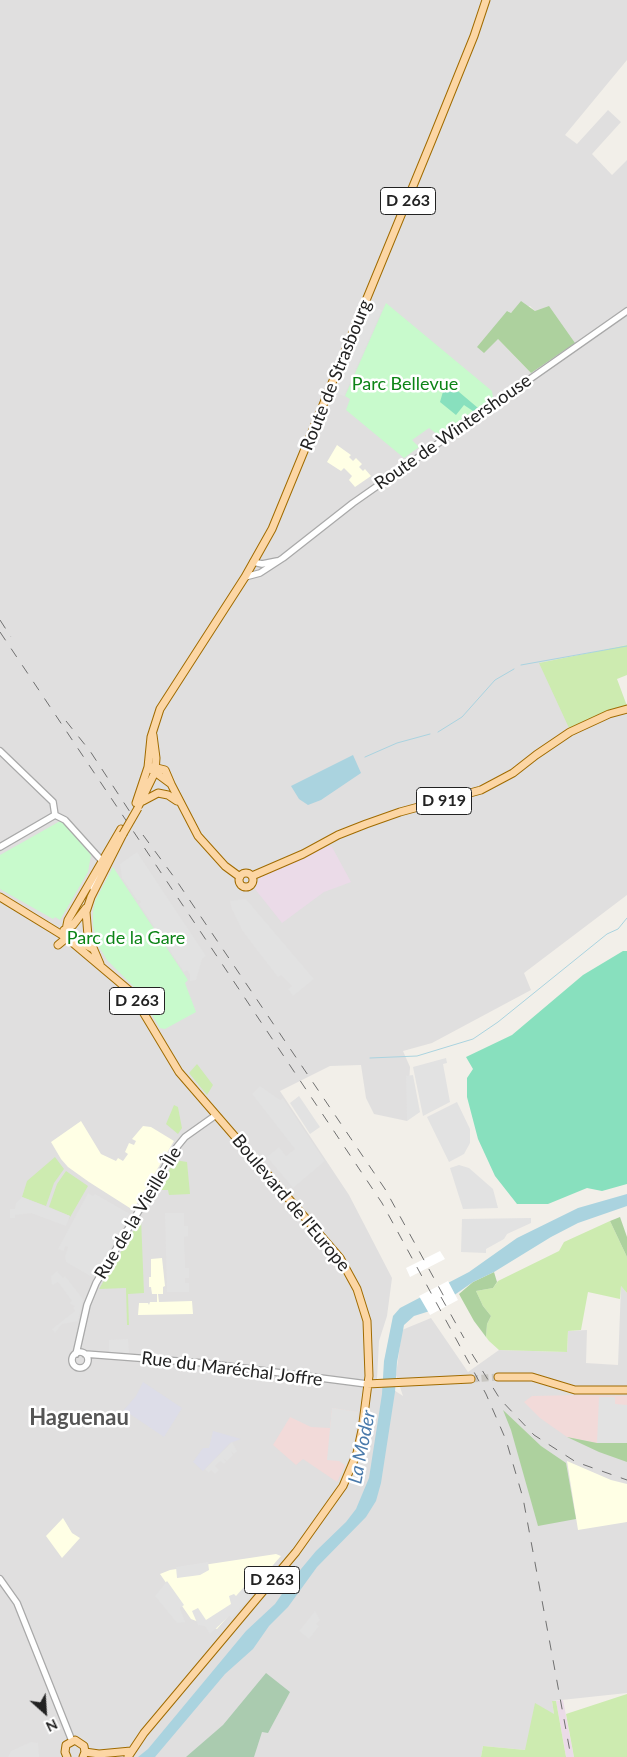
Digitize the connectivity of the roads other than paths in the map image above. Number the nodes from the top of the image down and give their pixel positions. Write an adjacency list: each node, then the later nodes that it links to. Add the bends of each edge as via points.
1 (486, 0): 4 (main road, Route de Strasbourg / D 263, via 299,465)
2 (627, 310): 3 (street, Route de Wintershouse, via 352,503)
3 (283, 558): 4 (street, via 262,564); 5 (street, Route de Wintershouse, via 260,573)
4 (254, 562): 5 (main road, Route de Strasbourg / D 263)
5 (245, 577): 8 (main road, Route de Strasbourg / D 263, via 160,709 153,732)
6 (627, 709): 15 (main road, D 919, via 570,732 513,774 481,790 369,823)
7 (0, 751): 11 (street, via 53,802)
8 (153, 769): 9 (main road, Route de Strasbourg / D 263); 9 (main road, Route de Strasbourg / D 263, via 146,794); 10 (main road, via 171,785)
9 (138, 805): 10 (main road, via 151,796 164,794 176,799); 12 (main road, Route de Strasbourg / D 263, bridge)
10 (183, 810): 16 (main road, via 198,836 225,866)
11 (55, 815): 13 (street); 14 (street, via 65,820)
12 (122, 831): 14 (main road, Route de Strasbourg / D 263); 18 (main road, Route de Strasbourg / D 263)
13 (0, 847)
14 (102, 861): 18 (street); 21 (main road, Route de Strasbourg / D 263)
15 (252, 876): 16 (main road, via 245,873); 16 (main road, via 254,882 248,888 240,884)
16 (240, 877)
17 (0, 897): 20 (main road)
18 (91, 898): 19 (main road, Route de Strasbourg)
19 (88, 906): 21 (main road, Route de Strasbourg); 24 (main road, Route de Strasbourg, via 86,925)
20 (52, 928): 21 (main road); 22 (main road)
21 (66, 930): 22 (main road)
22 (68, 938): 23 (main road); 24 (main road, via 79,940); 25 (main road, D 263)
23 (58, 945)
24 (93, 950): 25 (main road, Route de Strasbourg)
25 (100, 964): 26 (main road, D 263, via 132,992 175,1066)
26 (216, 1115): 27 (street, Rue de la Vieille-Île, via 175,1149 90,1296); 34 (main road, Boulevard de l'Europe / D 263, via 340,1258 358,1289 369,1332)
27 (79, 1346): 28 (street, Rue de la Vieille-Île); 29 (street)
28 (76, 1354): 29 (street); 31 (street, via 72,1359 74,1365 80,1368)
29 (84, 1354): 30 (street, Rue du Maréchal Joffre); 31 (street)
30 (97, 1356): 31 (street); 34 (street, Rue du Maréchal Joffre, via 204,1363)
31 (87, 1363)
32 (498, 1377): 35 (main road, via 532,1377 575,1390)
33 (471, 1379): 34 (main road)
34 (367, 1384): 38 (main road, D 263, via 360,1440 353,1464 338,1494 296,1552)
35 (627, 1390)
36 (0, 1580): 37 (street, via 17,1603)
37 (72, 1741): 39 (main road, via 82,1743); 40 (main road, via 65,1748)
38 (129, 1754): 39 (main road)
39 (84, 1755)
40 (67, 1757)

